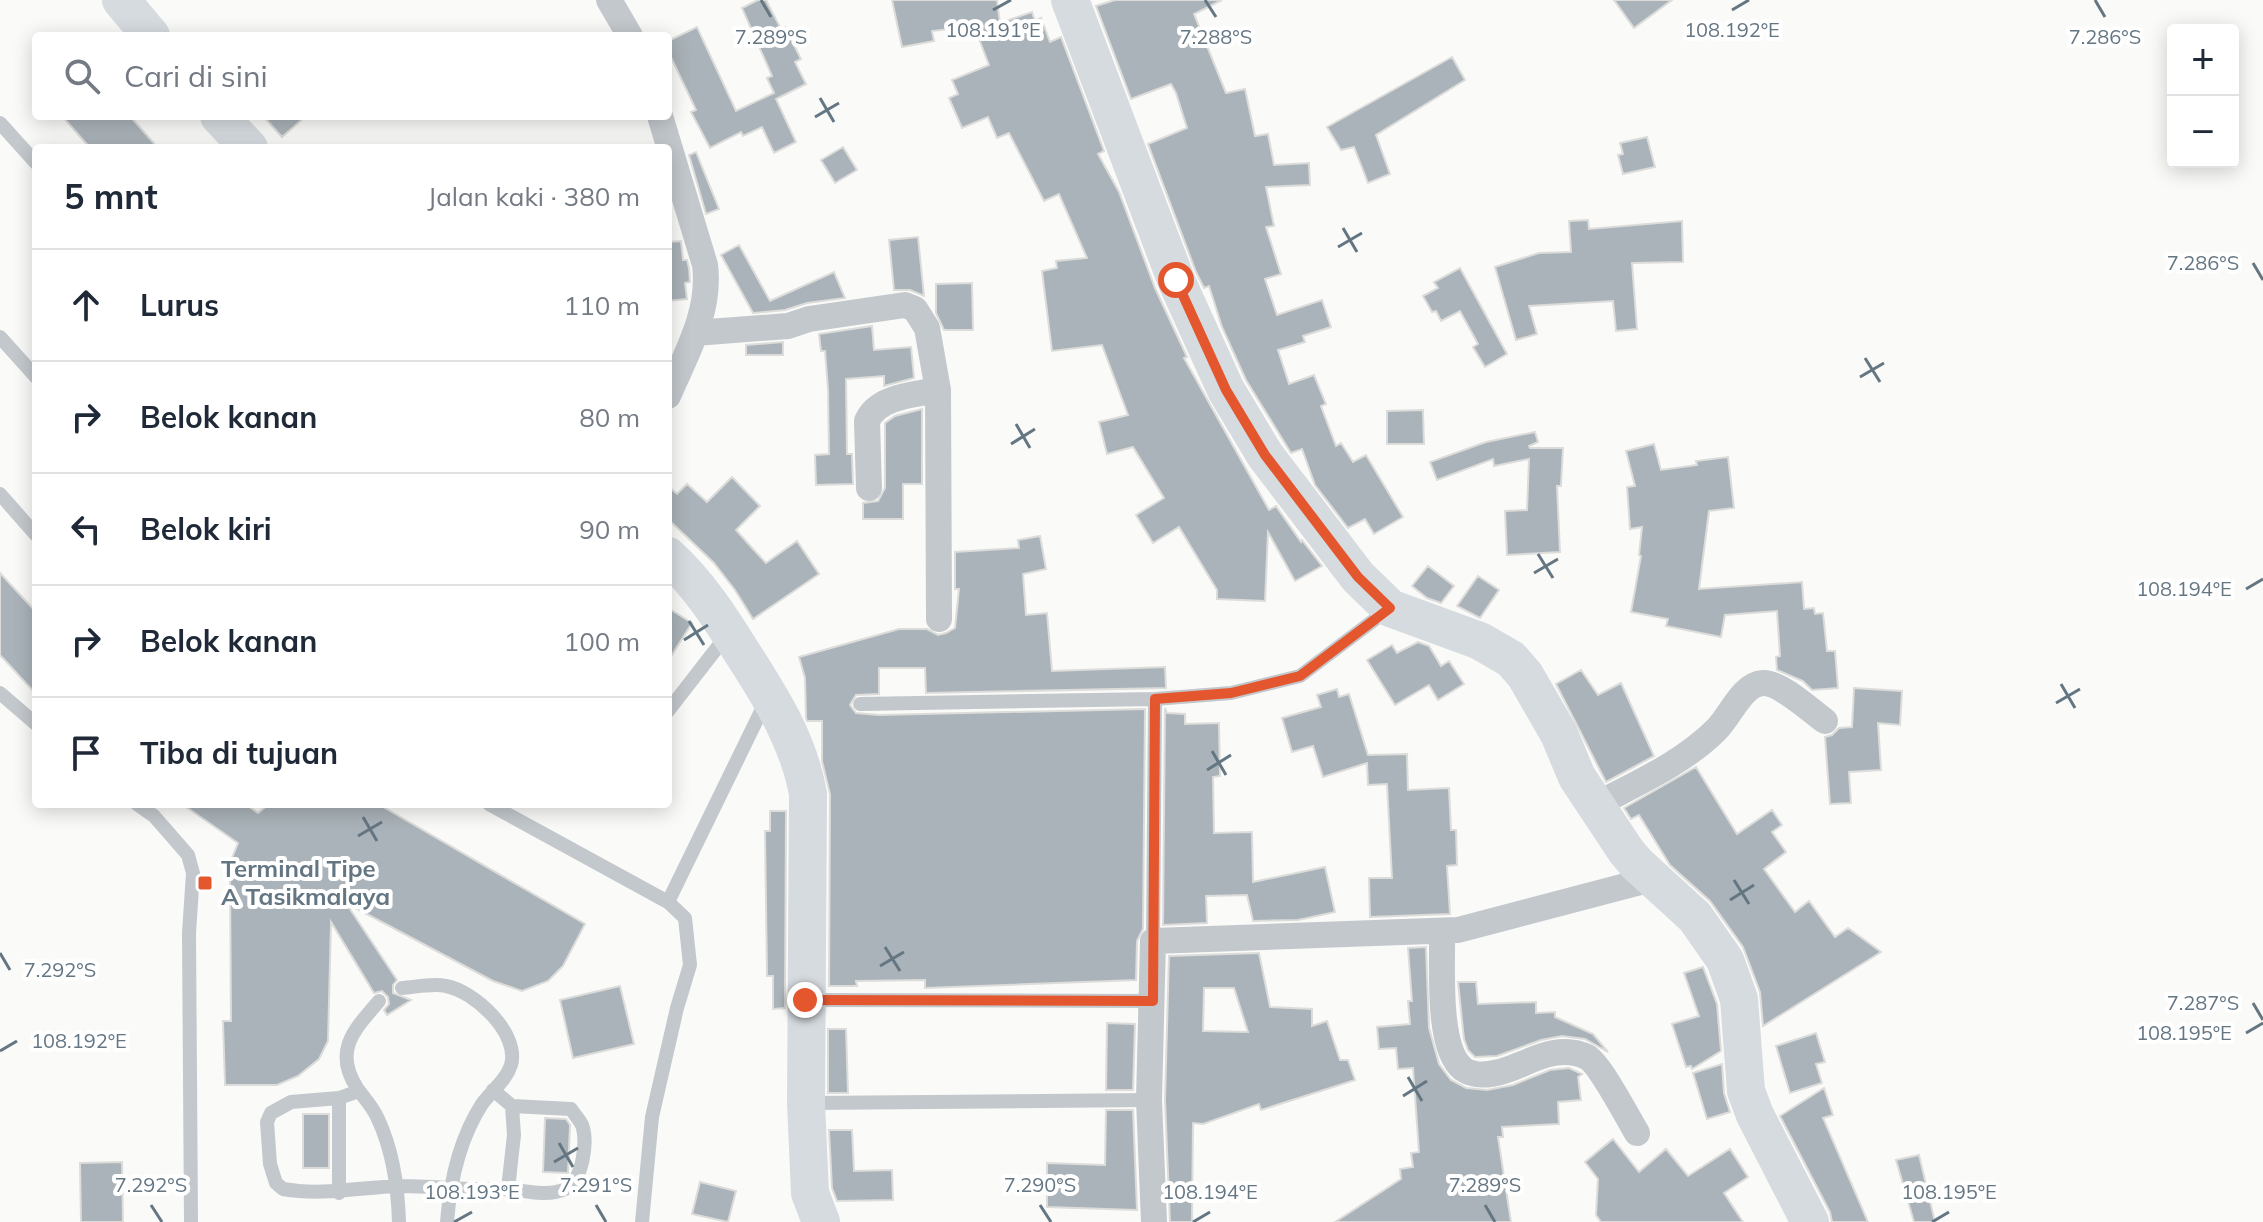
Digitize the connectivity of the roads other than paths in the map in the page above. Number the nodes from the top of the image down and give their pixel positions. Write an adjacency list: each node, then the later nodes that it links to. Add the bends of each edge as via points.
1 (121, 0): 4 (street)
2 (609, 0): 5 (street)
3 (1070, 0): 22 (street, via 1176,280 1226,390 1265,455 1358,577)
4 (148, 32)
5 (628, 32)
6 (223, 120): 9 (street)
7 (661, 120): 10 (street)
8 (0, 123): 12 (lane)
9 (245, 144)
10 (668, 144)
11 (672, 156): 13 (street, via 705,265 706,299)
12 (32, 159)
13 (695, 333): 16 (street); 17 (street, via 905,305 915,309 927,328)
14 (0, 337): 15 (lane)
15 (32, 373)
16 (672, 387)
17 (938, 390): 18 (street, via 871,411); 23 (street)
18 (869, 488)
19 (0, 494): 20 (lane)
20 (32, 530)
21 (672, 560): 24 (street)
22 (1390, 608): 26 (lane, via 1300,676 1231,693); 32 (street, via 1480,641 1511,659 1543,704)
23 (939, 619)
24 (729, 632): 28 (lane); 29 (street)
25 (0, 693): 30 (lane)
26 (1155, 699): 27 (lane); 38 (lane)
27 (860, 704)
28 (672, 706)
29 (782, 720): 36 (lane); 40 (street, via 804,770 808,794)
30 (32, 721)
31 (1825, 721): 32 (street, via 1777,686 1757,683 1700,744)
32 (1596, 805): 35 (street)
33 (143, 808): 54 (lane, via 188,855 193,873)
34 (496, 808): 36 (lane)
35 (1652, 879): 37 (street); 60 (street, via 1695,917 1725,960 1739,999 1746,1091)
36 (668, 902): 57 (lane, via 685,918 690,965 652,1117)
37 (1442, 932): 38 (street); 49 (street, via 1446,1030 1464,1069 1476,1074 1501,1072 1542,1054 1574,1052 1590,1058)
38 (1153, 941): 42 (street)
39 (402, 988): 43 (lane, via 445,985 484,1007 509,1040 512,1053 504,1079)
40 (805, 1000): 42 (lane); 47 (street)
41 (379, 1001): 44 (lane, via 358,1025 345,1054)
42 (1153, 1001): 46 (street)
43 (493, 1090): 48 (lane); 51 (lane, via 481,1106)
44 (359, 1091): 45 (lane); 50 (lane, via 378,1118)
45 (339, 1098): 53 (lane); 53 (lane, via 291,1102 271,1113 267,1122 276,1183 283,1189)
46 (1149, 1100): 47 (lane); 59 (street)
47 (806, 1103): 58 (street, via 810,1193)
48 (512, 1106): 52 (lane); 52 (lane, via 571,1109 584,1137 571,1186 543,1192)
49 (1637, 1133)
50 (398, 1186): 51 (lane); 53 (lane); 55 (lane)
51 (449, 1188): 52 (lane); 56 (lane)
52 (508, 1189)
53 (339, 1193)
54 (191, 1222)
55 (399, 1222)
56 (447, 1222)
57 (642, 1222)
58 (821, 1222)
59 (1154, 1222)
60 (1810, 1222)

